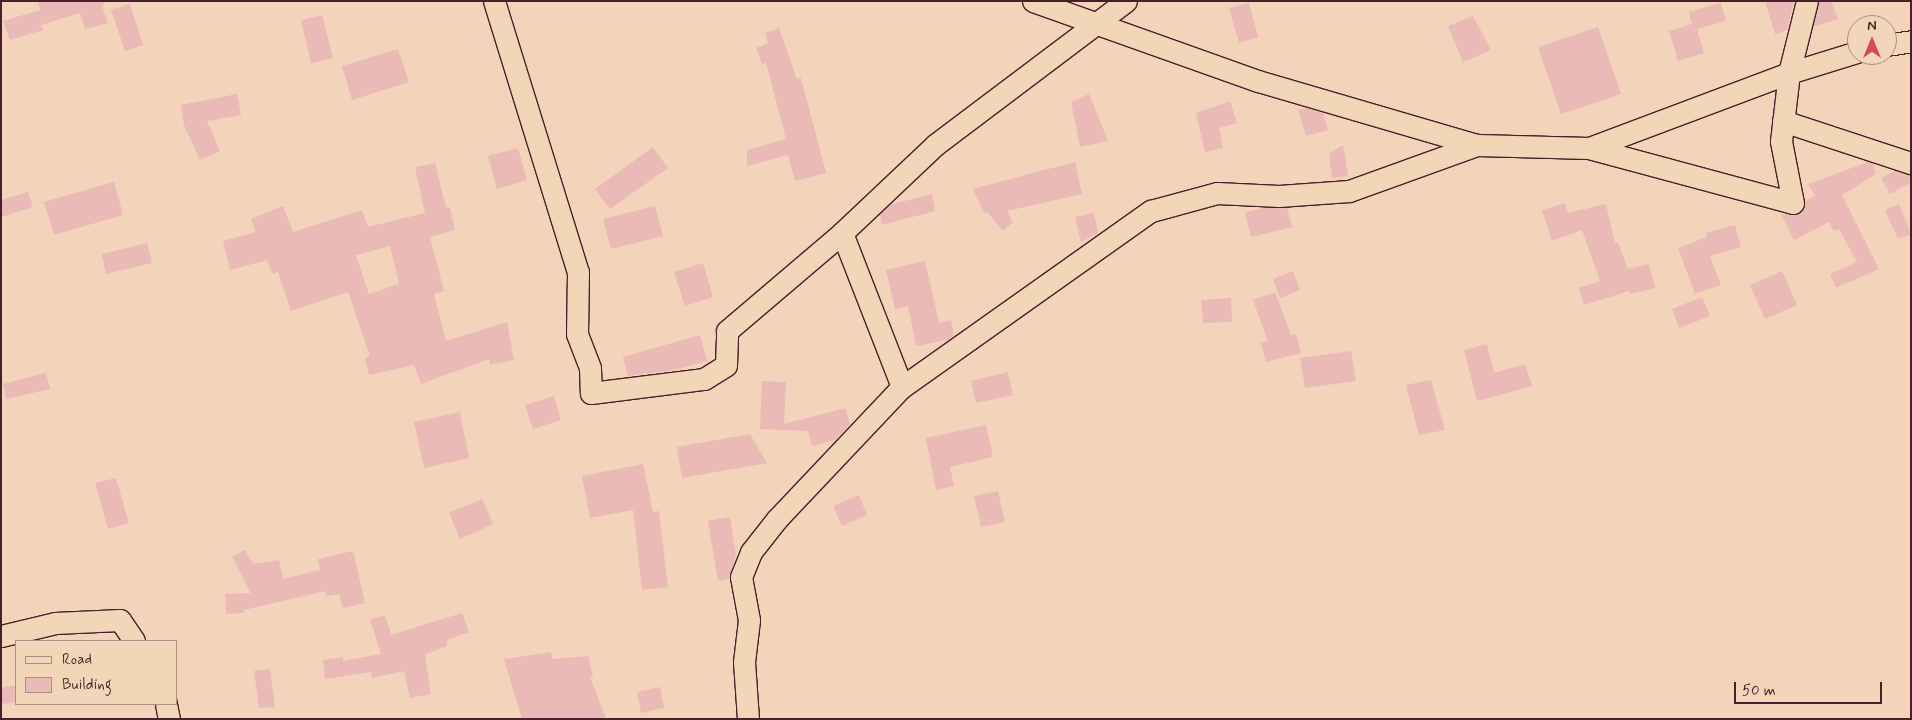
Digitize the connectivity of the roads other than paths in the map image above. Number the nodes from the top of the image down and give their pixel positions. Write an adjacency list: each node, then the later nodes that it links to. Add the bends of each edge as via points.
1 (494, 1): 14 (street, via 578,272 578,334 590,368 591,392 704,379 726,365 727,331)
2 (1033, 1): 5 (street)
3 (1126, 1): 5 (street)
4 (1808, 1): 9 (street)
5 (1097, 24): 11 (street, via 1258,82); 14 (street, via 935,145)
6 (1911, 41): 7 (street)
7 (1897, 43)
8 (1847, 55): 9 (street)
9 (1790, 73): 10 (street); 12 (street)
10 (1783, 121): 12 (street, via 1781,141 1793,203); 13 (street)
11 (1477, 145): 12 (street); 15 (street, via 1348,191 1279,196 1218,193 1151,211)
12 (1589, 148)
13 (1911, 163)
14 (842, 233): 15 (street)
15 (902, 387): 20 (street, via 777,519 751,552 741,577 749,620 744,662)
16 (1, 636): 17 (street, via 55,623 120,620)
17 (133, 640)
18 (166, 705): 19 (street)
19 (169, 719)
20 (748, 719)

